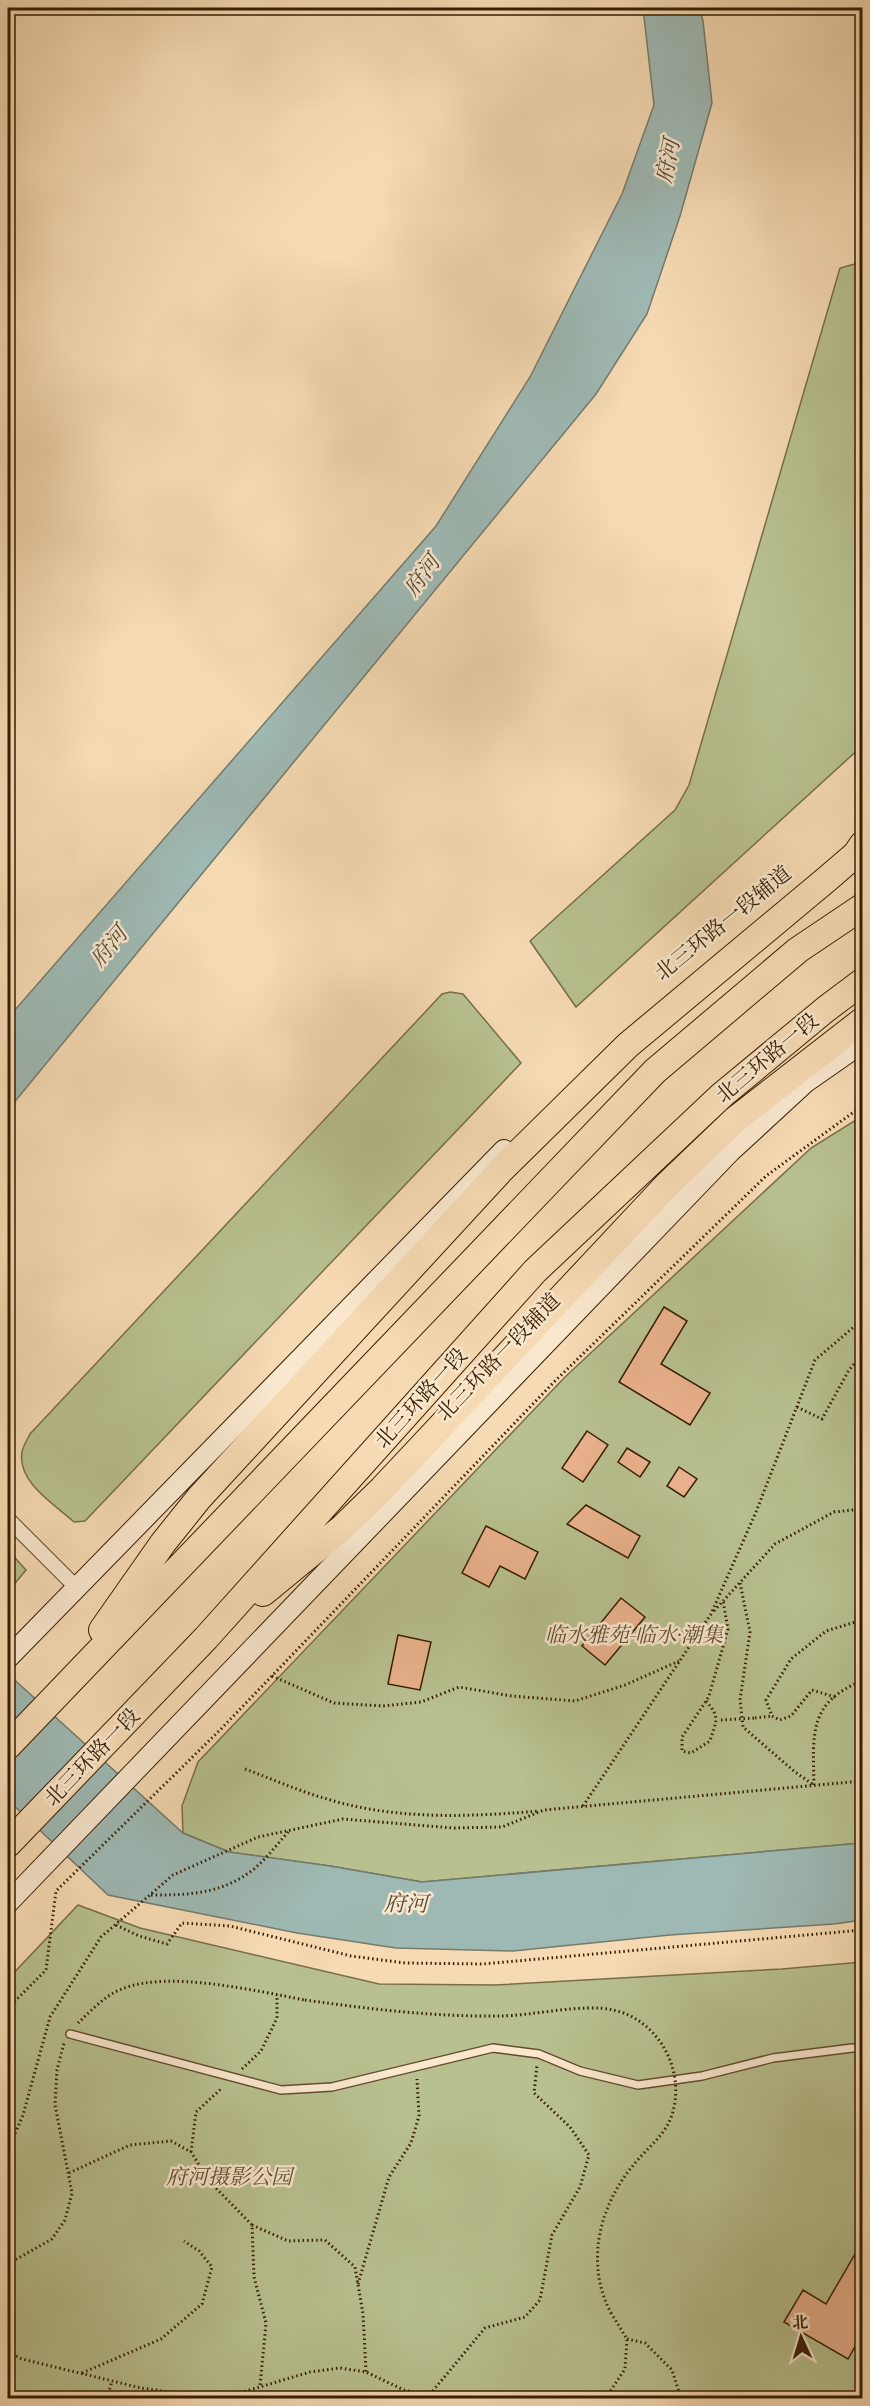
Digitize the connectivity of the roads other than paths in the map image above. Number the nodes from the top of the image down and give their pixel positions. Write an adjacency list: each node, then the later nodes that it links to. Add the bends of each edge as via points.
1 (862, 843): 7 (main road, 北三环路一段辅道, via 736,940 595,1061 470,1183); 10 (highway, via 856,854 628,1045 501,1170 199,1498)
2 (862, 907): 10 (highway, via 798,950 656,1071)
3 (862, 982): 8 (highway, 北三环路一段, via 722,1095 535,1271)
4 (862, 1021): 8 (highway, via 736,1119 675,1177 342,1528)
5 (862, 1043): 13 (main road, 北三环路一段辅道, via 806,1082 730,1152)
6 (8, 1519): 7 (street)
7 (76, 1587): 9 (main road, 北三环路一段辅道)
8 (206, 1638): 12 (highway, 北三环路一段)
9 (8, 1658)
10 (52, 1702): 11 (highway)
11 (8, 1746)
12 (13, 1839)
13 (8, 1903)
14 (70, 2034): 15 (lane, via 281,2090 332,2087 494,2048 539,2054 579,2071 638,2085 702,2076 773,2058)
15 (862, 2048)

